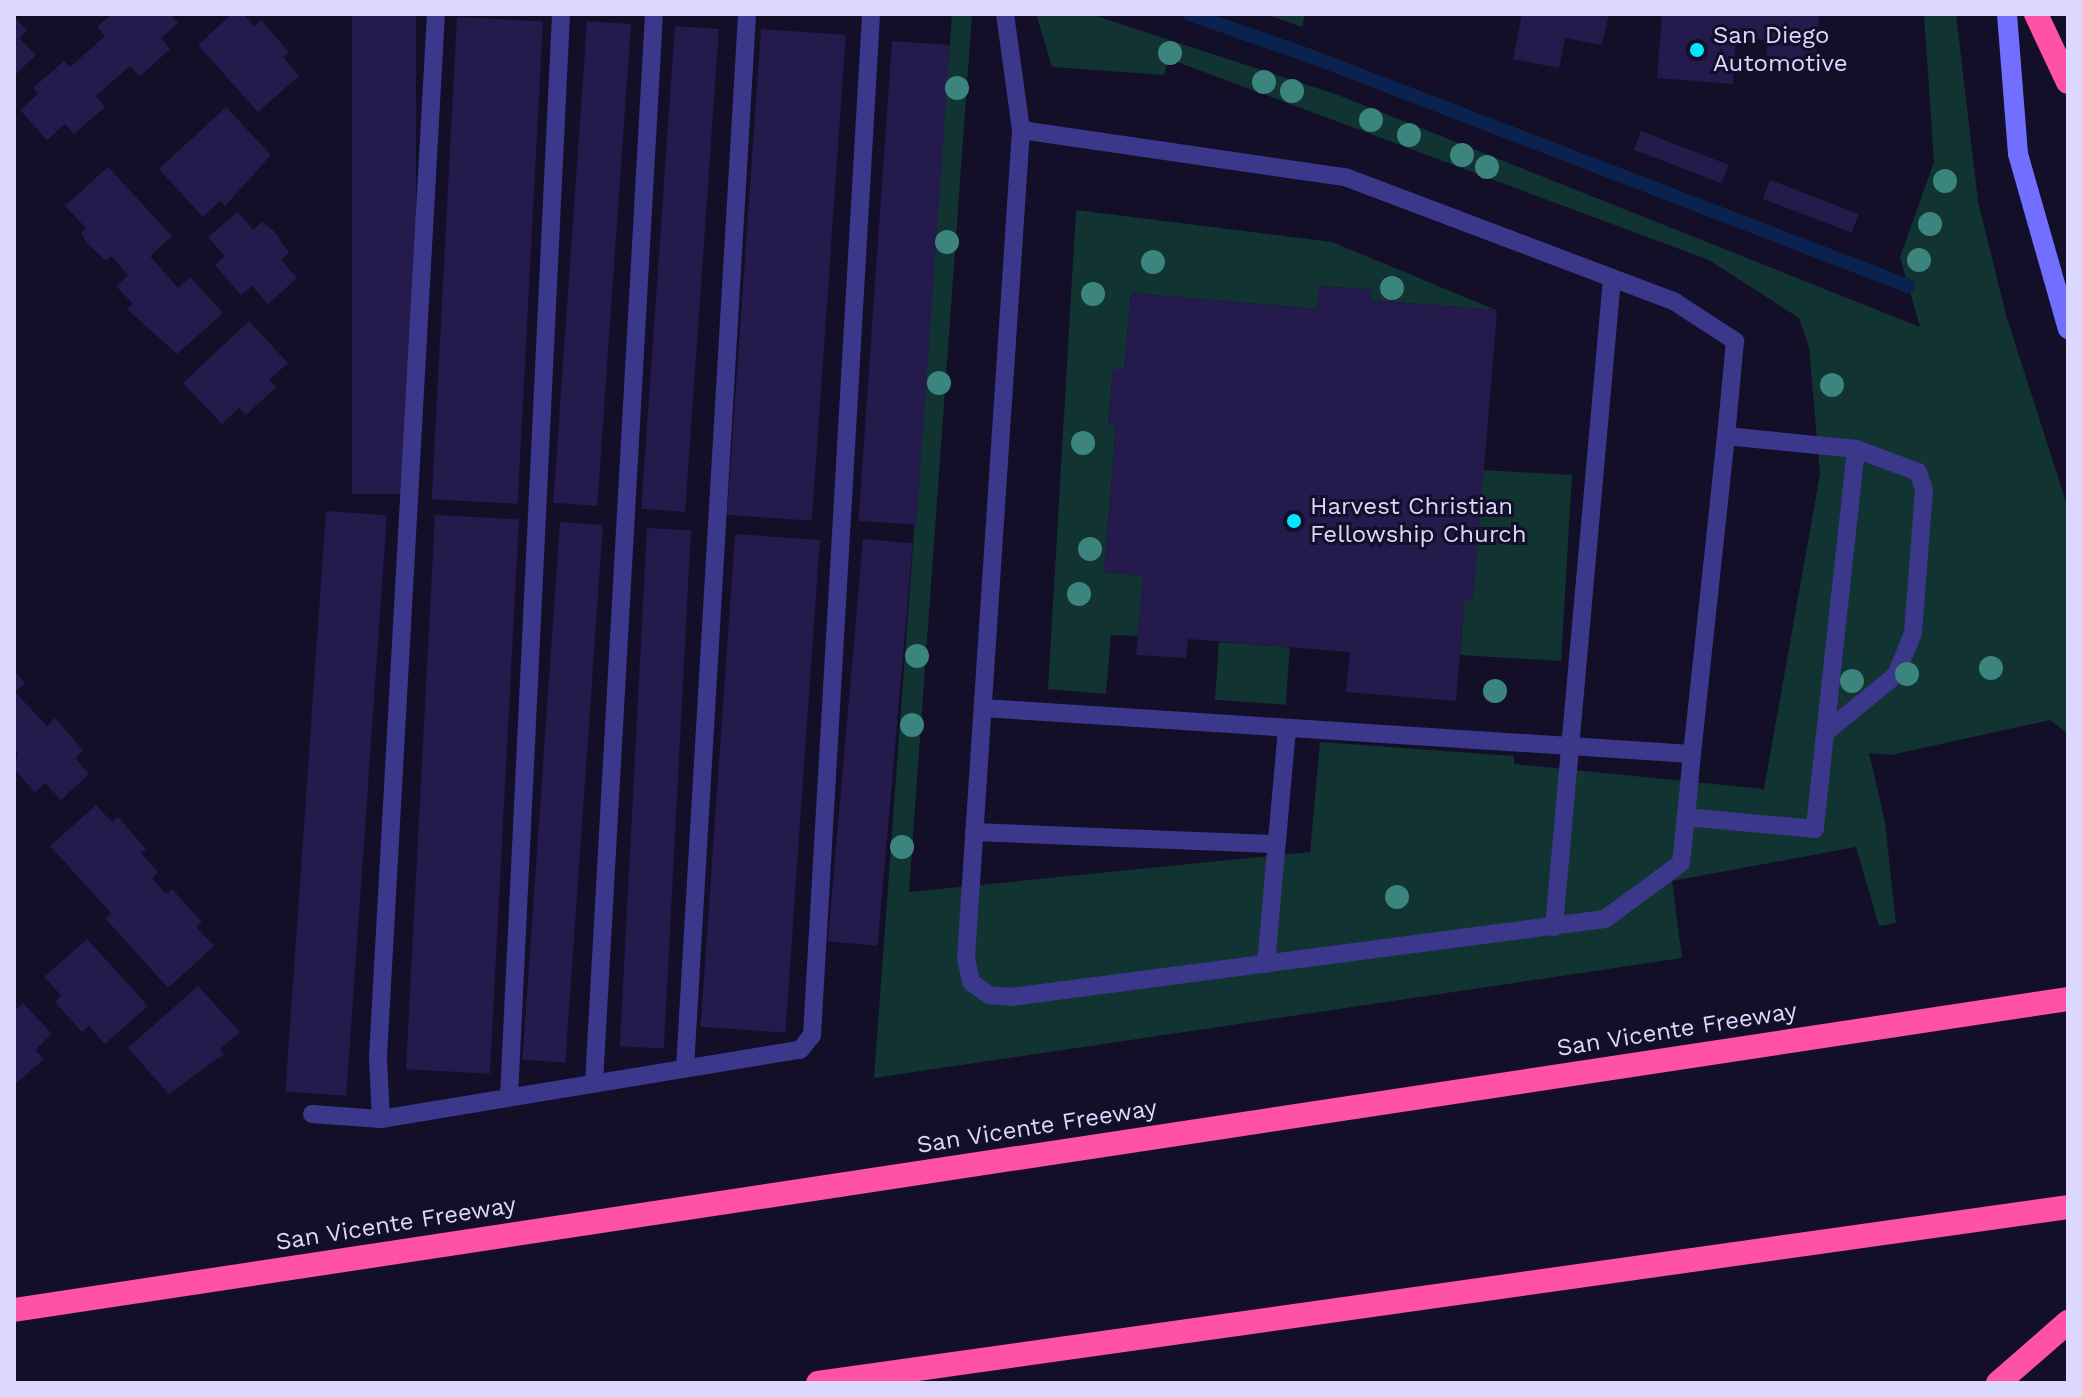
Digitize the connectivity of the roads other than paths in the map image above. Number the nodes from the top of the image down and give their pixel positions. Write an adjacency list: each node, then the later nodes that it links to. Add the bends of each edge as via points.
1 (436, 14): 30 (lane, via 378,1057)
2 (561, 14): 28 (lane)
3 (654, 14): 27 (lane)
4 (747, 14): 26 (lane)
5 (871, 14): 26 (lane, via 812,1035 800,1050)
6 (1005, 14): 10 (lane)
7 (2007, 14): 12 (main road, via 2018,154)
8 (2036, 14): 9 (highway)
9 (2068, 82)
10 (1021, 130): 11 (lane, via 1345,177); 15 (lane)
11 (1612, 278): 13 (lane, via 1675,302 1735,341); 18 (lane)
12 (2068, 329)
13 (1726, 436): 14 (lane); 19 (lane)
14 (1856, 449): 17 (lane); 17 (lane, via 1918,472 1924,490 1913,633 1896,675)
15 (983, 708): 16 (lane); 21 (lane)
16 (1287, 728): 18 (lane); 22 (lane)
17 (1826, 732): 20 (lane, via 1815,829)
18 (1567, 746): 19 (lane); 23 (lane)
19 (1692, 754): 20 (lane)
20 (1686, 817): 23 (lane, via 1681,863 1605,919)
21 (974, 832): 22 (lane); 24 (lane, via 966,958 971,982 979,991 1011,997)
22 (1276, 844): 24 (lane)
23 (1554, 927): 24 (lane)
24 (1266, 964)
25 (2068, 999): 32 (highway, San Vicente Freeway)
26 (685, 1068): 27 (lane)
27 (594, 1083): 28 (lane)
28 (509, 1097): 30 (lane)
29 (312, 1114): 30 (lane)
30 (381, 1119)
31 (2068, 1207): 34 (highway)
32 (14, 1310)
33 (2068, 1322): 35 (highway)
34 (818, 1383)
35 (1998, 1383)

